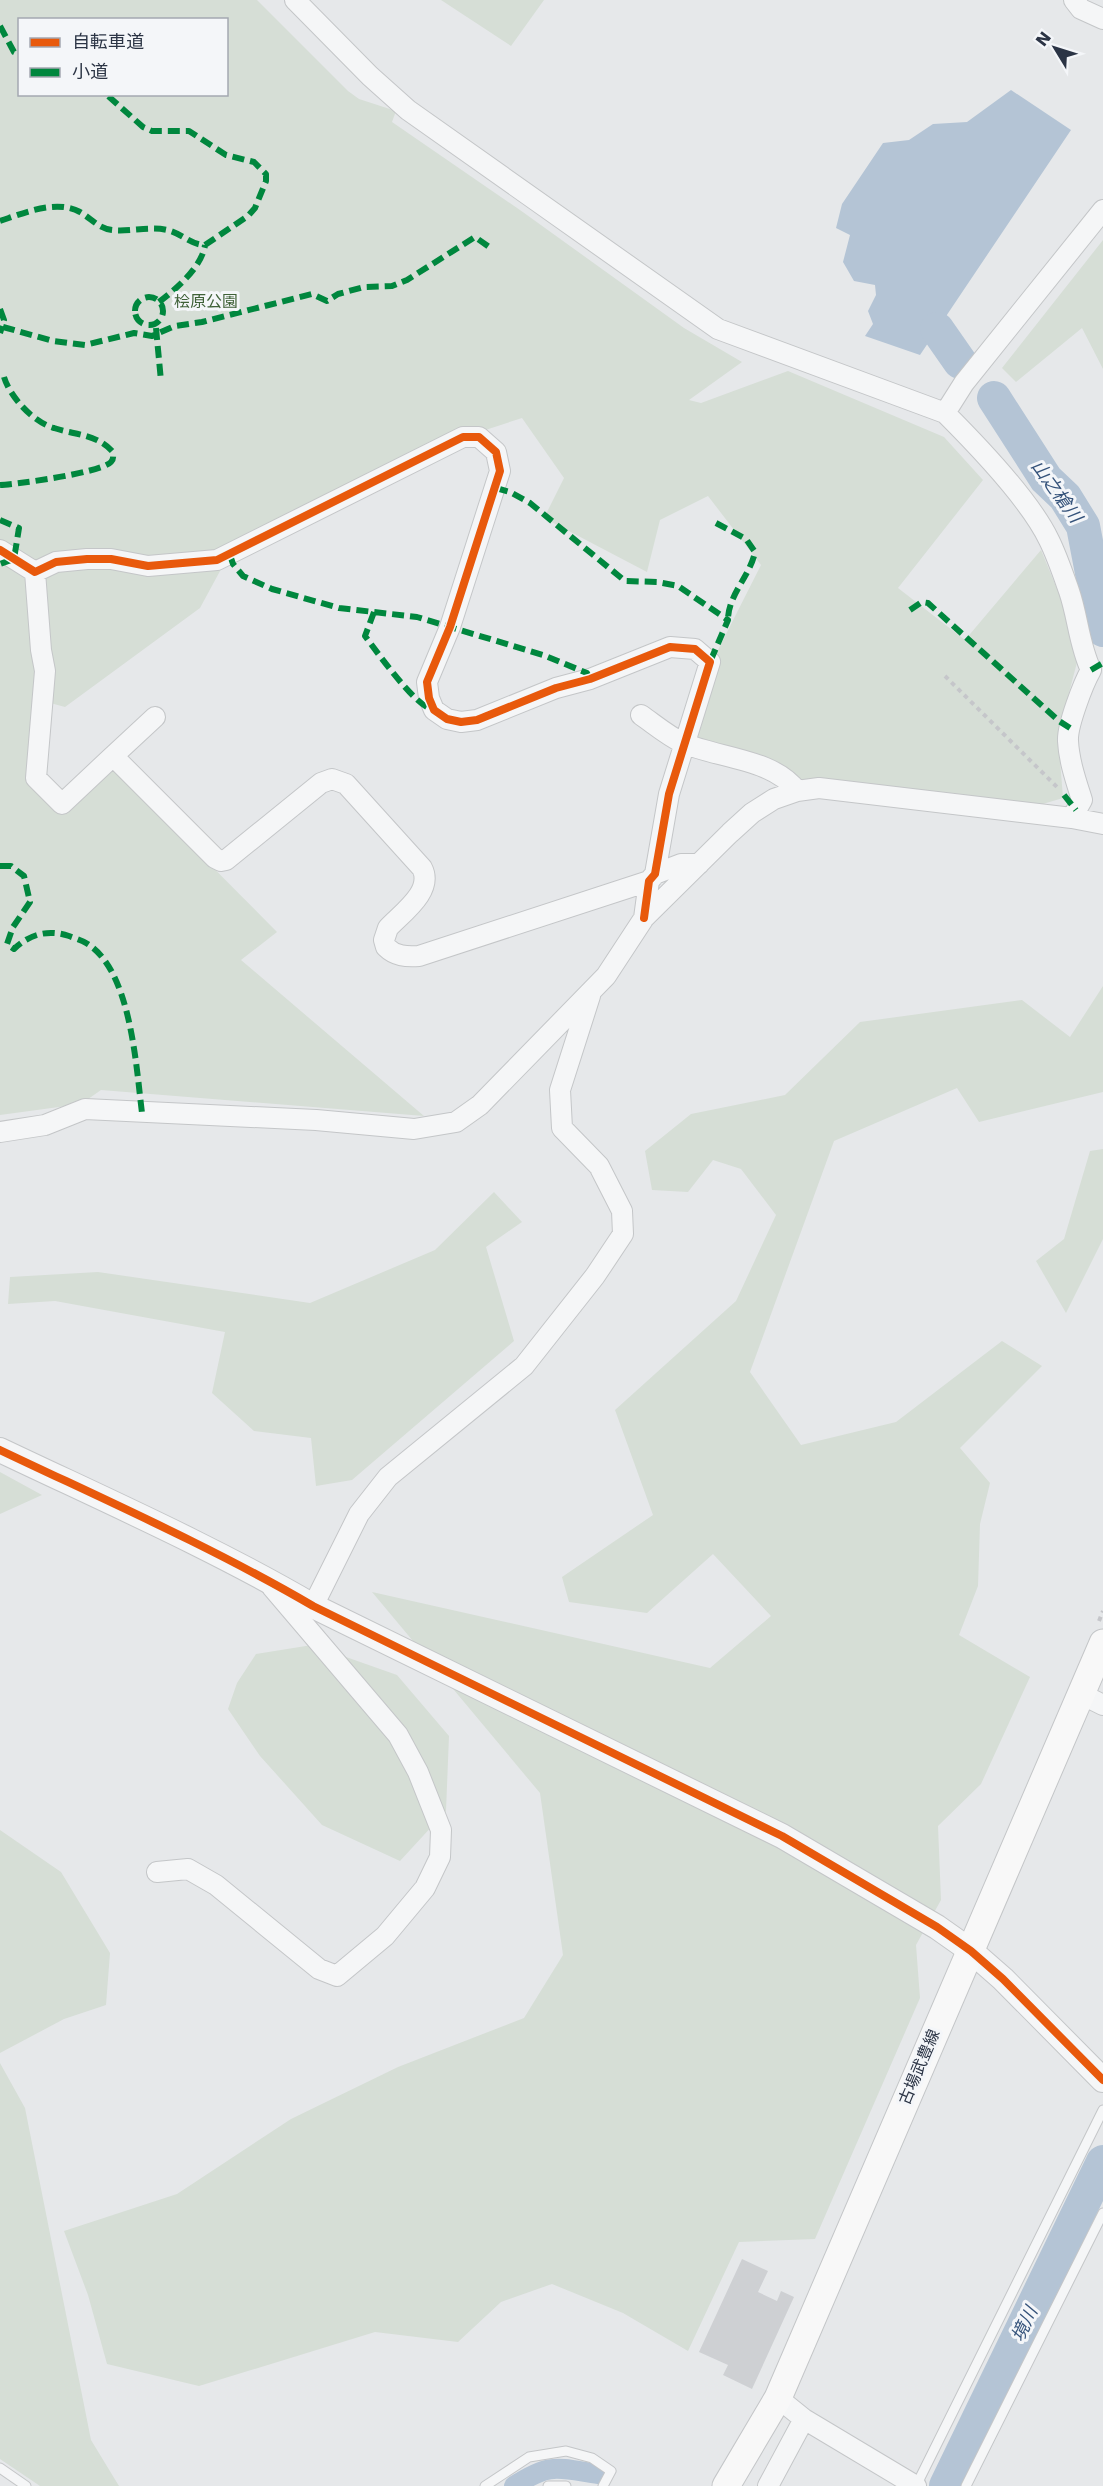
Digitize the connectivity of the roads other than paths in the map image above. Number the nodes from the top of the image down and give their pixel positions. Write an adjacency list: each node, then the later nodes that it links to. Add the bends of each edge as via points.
1 (295, 0): 5 (street, via 408,110 718,329)
2 (1074, 0): 3 (street, via 1081,9)
3 (1103, 19)
4 (1103, 210): 5 (street, via 964,383)
5 (945, 413): 13 (street, via 1024,501 1049,538 1070,594 1091,670 1068,738 1082,800)
6 (0, 550): 7 (street)
7 (35, 572): 10 (street, via 56,562 111,559 148,566 217,560 463,437 479,437 496,452 500,471 450,627 428,682 434,710 447,719 477,720 648,654 683,646 695,649 710,662); 11 (street, via 45,671 36,778 62,804)
8 (640, 715): 10 (street)
9 (155, 717): 11 (street)
10 (684, 743): 12 (street, via 767,768 783,776); 16 (street)
11 (112, 756): 16 (street, via 221,861 321,783 332,779 346,784 426,876 424,889 385,934 386,947 407,957)
12 (797, 791): 13 (street, via 819,788); 15 (street, via 752,813)
13 (1072, 818): 14 (street)
14 (1103, 824)
15 (699, 864): 16 (street, via 681,864); 17 (street)
16 (652, 877): 17 (street)
17 (644, 918): 18 (street)
18 (592, 991): 19 (street, via 488,1098 456,1122 414,1130 315,1120 85,1109 45,1125); 22 (street, via 560,1090 562,1128 599,1166 622,1211 623,1234 524,1366 388,1477 359,1514)
19 (0, 1132)
20 (0, 1450): 21 (street)
21 (264, 1578): 22 (street); 25 (street, via 398,1735 441,1830 440,1857 425,1888 385,1936 337,1976 319,1969 216,1885 188,1869)
22 (313, 1606): 26 (street, via 782,1836)
23 (1103, 1643): 24 (main road, 古場武豊線)
24 (1092, 1699): 26 (main road, 古場武豊線)
25 (157, 1872)
26 (972, 1951): 27 (street); 30 (main road, 古場武豊線)
27 (1103, 2080)
28 (1103, 2110): 40 (lane)
29 (1103, 2213): 41 (lane)
30 (778, 2398): 31 (street); 38 (main road, 古場武豊線)
31 (804, 2419): 39 (street); 40 (street)
32 (0, 2468): 33 (lane)
33 (26, 2486)
34 (485, 2486): 37 (lane, via 529,2457 566,2451 592,2458 611,2471)
35 (548, 2486): 36 (lane)
36 (566, 2486)
37 (603, 2486)
38 (726, 2486)
39 (768, 2486)
40 (916, 2486)
41 (966, 2486)

